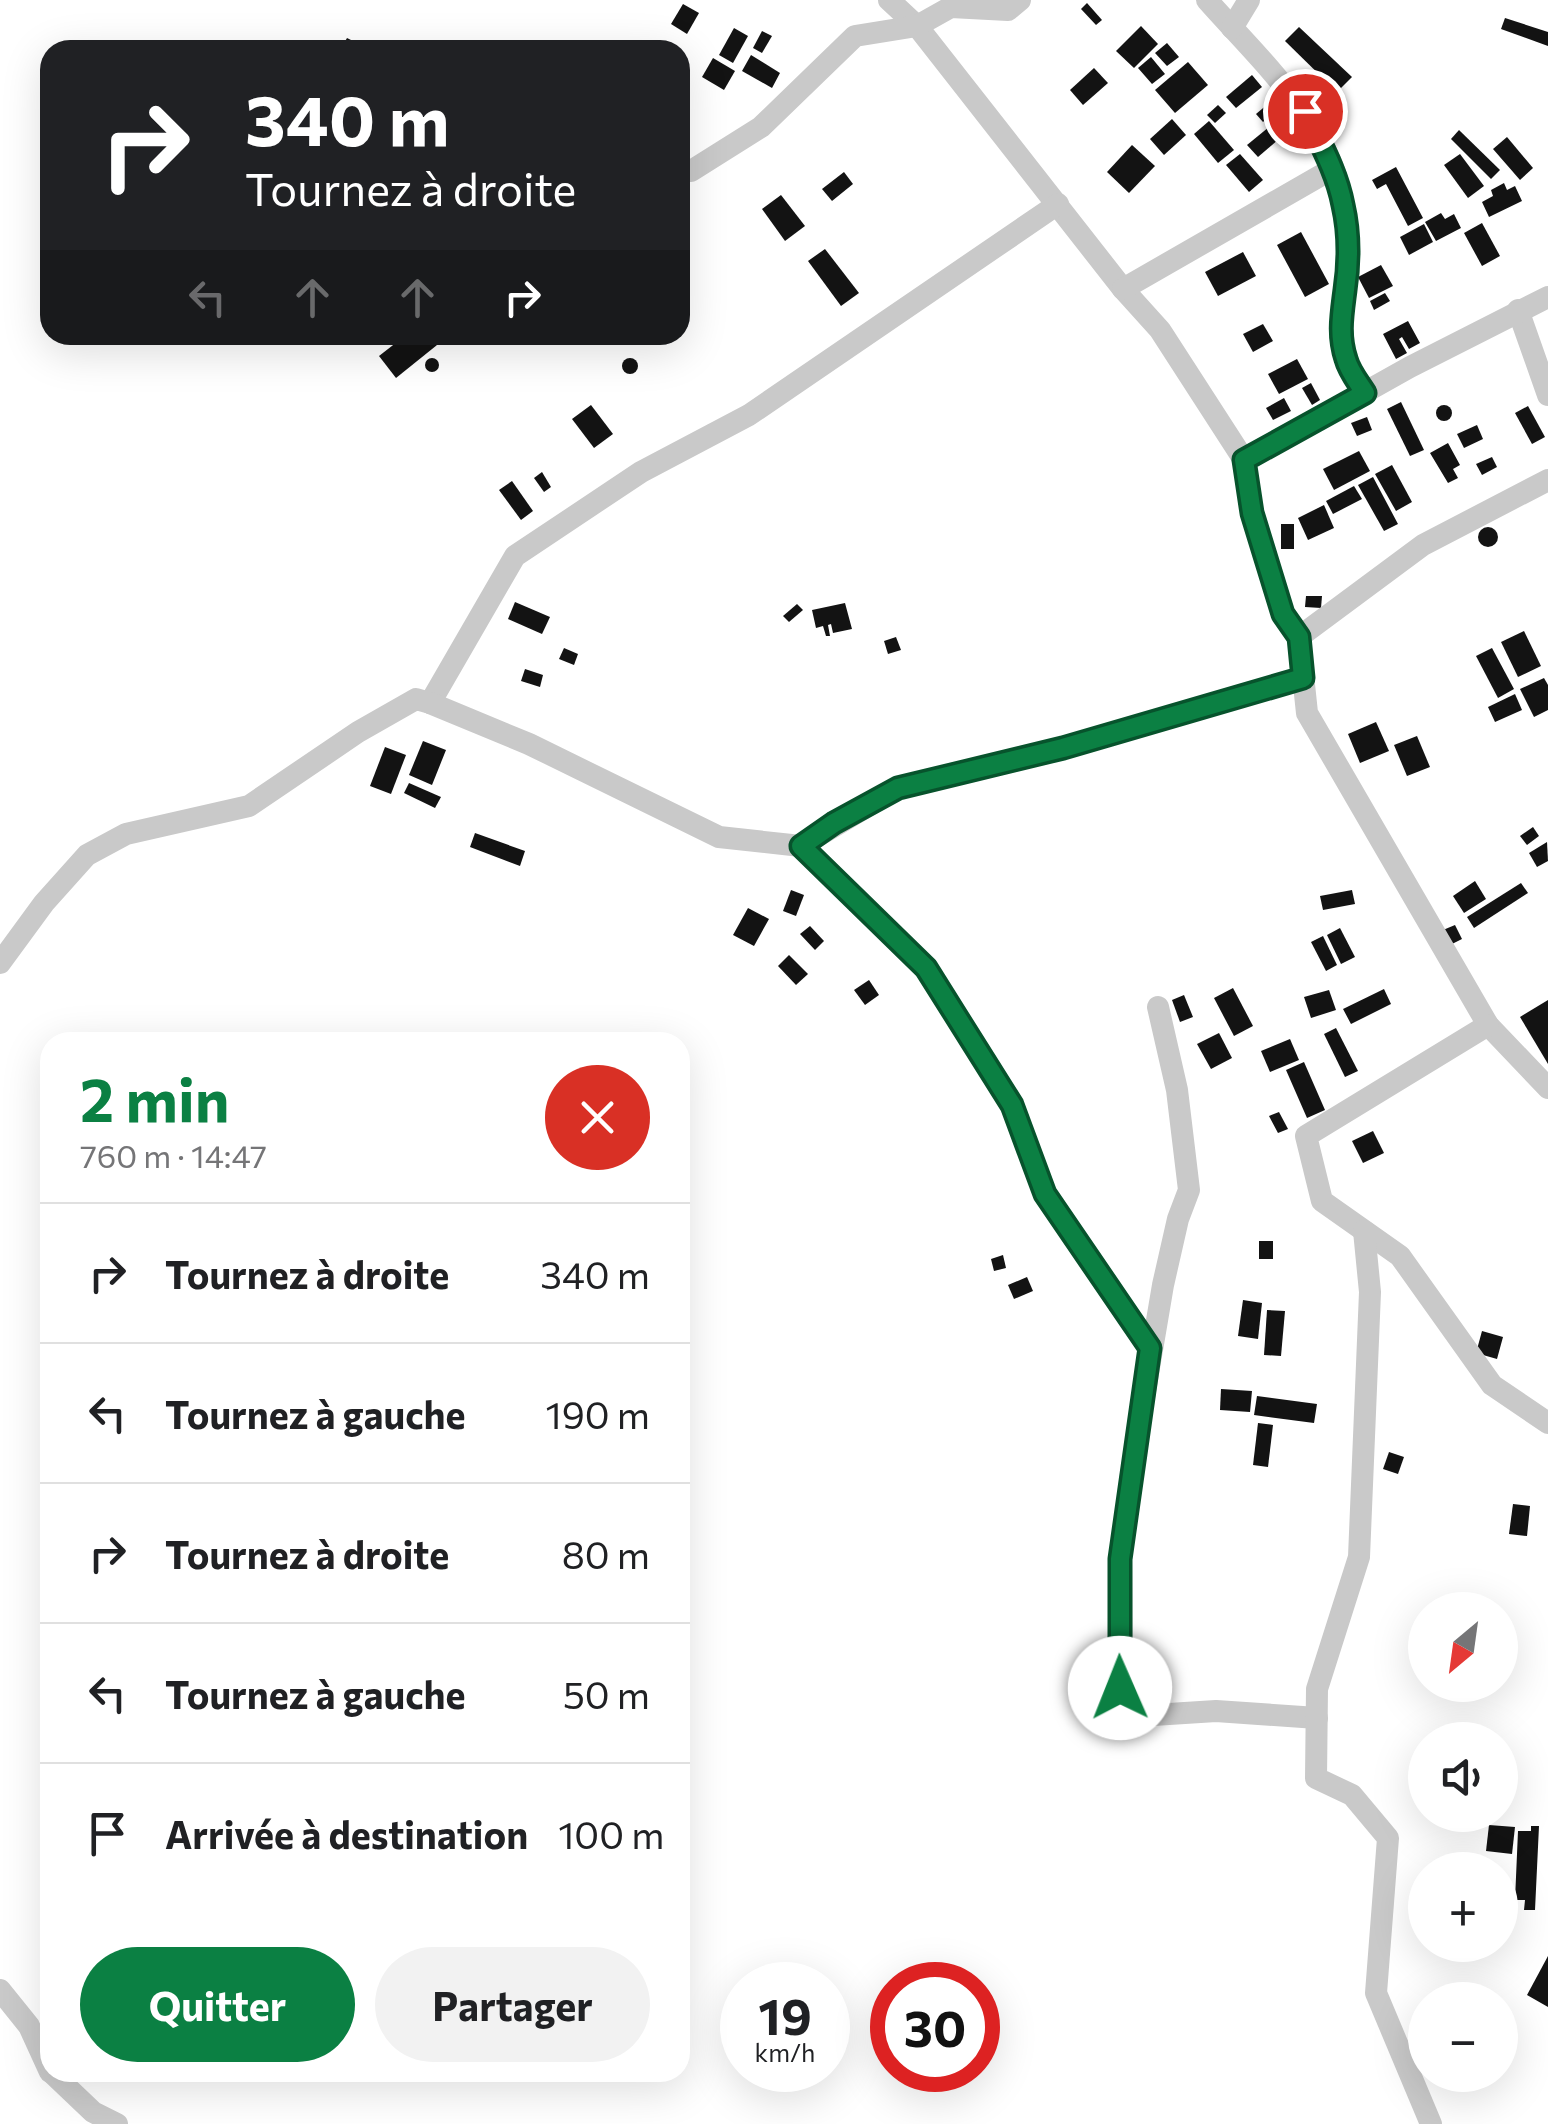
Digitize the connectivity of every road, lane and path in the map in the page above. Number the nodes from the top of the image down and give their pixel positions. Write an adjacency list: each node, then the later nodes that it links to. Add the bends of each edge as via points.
1 (889, 0): 5 (street)
2 (1020, 0): 5 (street, via 1008,10 952,7)
3 (1207, 0): 6 (street)
4 (1249, 0): 6 (street)
5 (917, 26): 8 (street, via 855,36 761,127); 9 (street)
6 (1232, 28): 7 (street, via 1305,111)
7 (1332, 169): 10 (street); 13 (street, via 1347,246 1342,340)
8 (691, 171)
9 (1058, 204): 10 (street); 19 (street, via 749,416 641,472 515,556)
10 (1123, 289): 15 (street, via 1160,330)
11 (1548, 297): 12 (street)
12 (1518, 310): 13 (street); 14 (street)
13 (1365, 393): 15 (street)
14 (1548, 396)
15 (1244, 460): 17 (street, via 1252,513 1283,614)
16 (1548, 480): 17 (street, via 1423,544)
17 (1299, 637): 18 (street)
18 (1303, 678): 20 (street, via 898,788); 23 (street, via 1307,713)
19 (430, 702): 20 (street, via 720,838); 21 (street, via 416,699 358,732 249,806 126,834 88,855)
20 (801, 846): 26 (street, via 926,968 1012,1105 1045,1194)
21 (0, 963)
22 (1158, 1007): 26 (street, via 1189,1190)
23 (1488, 1025): 24 (street); 25 (street, via 1306,1136 1322,1202)
24 (1548, 1088)
25 (1364, 1232): 27 (street, via 1400,1256 1492,1385); 28 (street, via 1370,1292 1358,1557 1317,1688)
26 (1150, 1348): 28 (street, via 1120,1559 1122,1716 1216,1711)
27 (1548, 1423)
28 (1317, 1718): 33 (street, via 1316,1778 1352,1795 1388,1838 1376,1993)
29 (0, 1990): 30 (street)
30 (40, 2051)
31 (61, 2082): 32 (street)
32 (117, 2124)
33 (1431, 2124)

